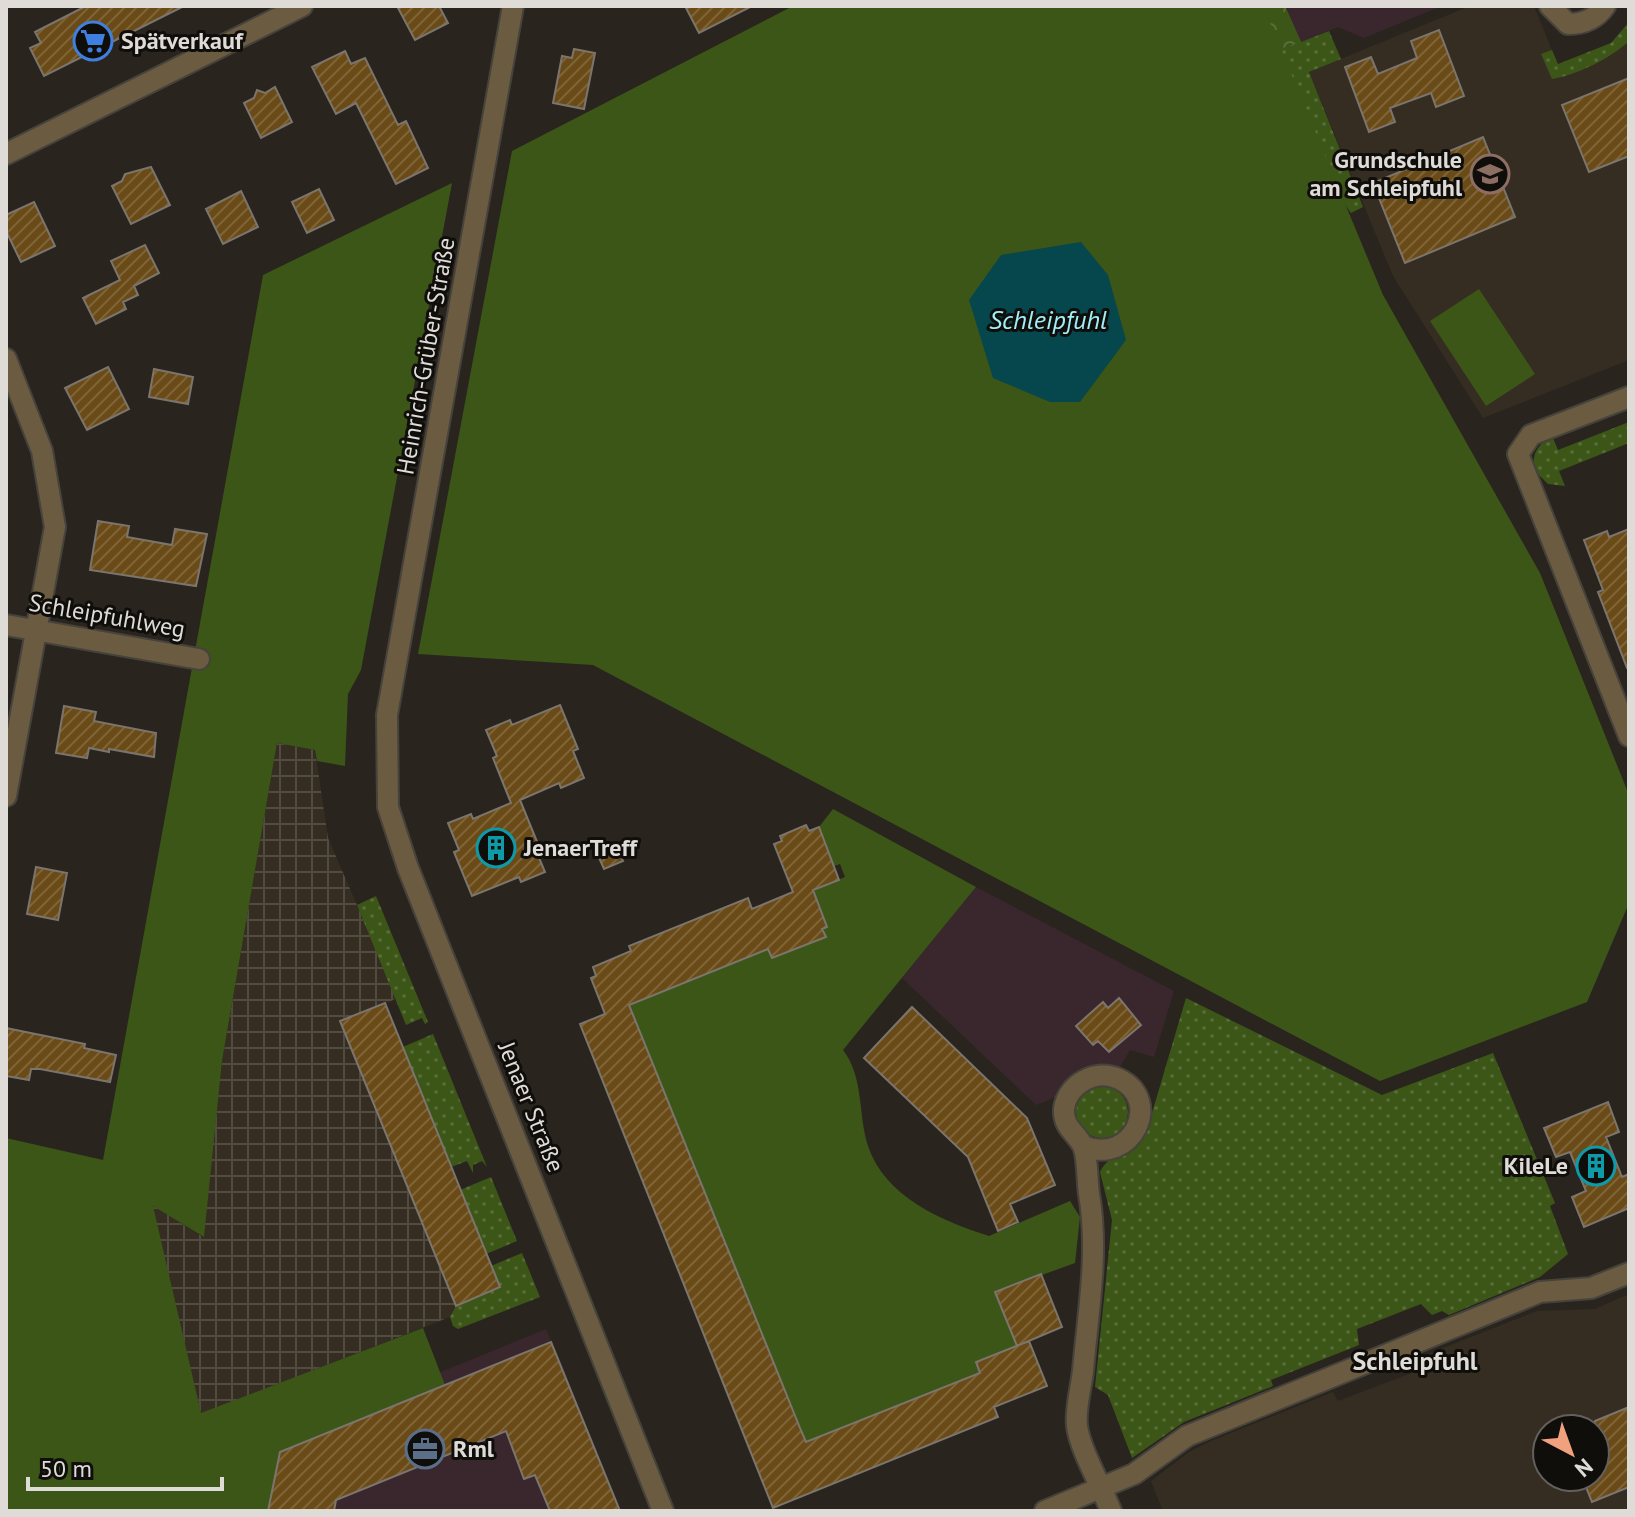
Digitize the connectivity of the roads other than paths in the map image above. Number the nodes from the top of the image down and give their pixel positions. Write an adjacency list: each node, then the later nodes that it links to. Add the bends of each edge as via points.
1 (302, 6): 5 (street)
2 (513, 6): 11 (street, Heinrich-Grüber-Straße)
3 (1550, 6): 4 (street, via 1568,24 1590,20)
4 (1605, 6)
5 (6, 154)
6 (6, 359): 9 (street, via 42,451 54,502 55,527)
7 (1629, 397): 12 (street, via 1531,435 1518,454)
8 (6, 625): 9 (street, Schleipfuhlweg)
9 (36, 631): 10 (street, Schleipfuhlweg); 13 (street)
10 (199, 659)
11 (387, 715): 17 (street, Jenaer Straße, via 388,807 408,868)
12 (1629, 736)
13 (6, 796)
14 (1083, 1146): 16 (street, via 1093,1240 1077,1426)
15 (1629, 1273): 16 (street, via 1591,1288 1540,1292 1187,1436 1134,1474)
16 (1102, 1487): 18 (street); 19 (street)
17 (663, 1511)
18 (1045, 1511)
19 (1111, 1511)

